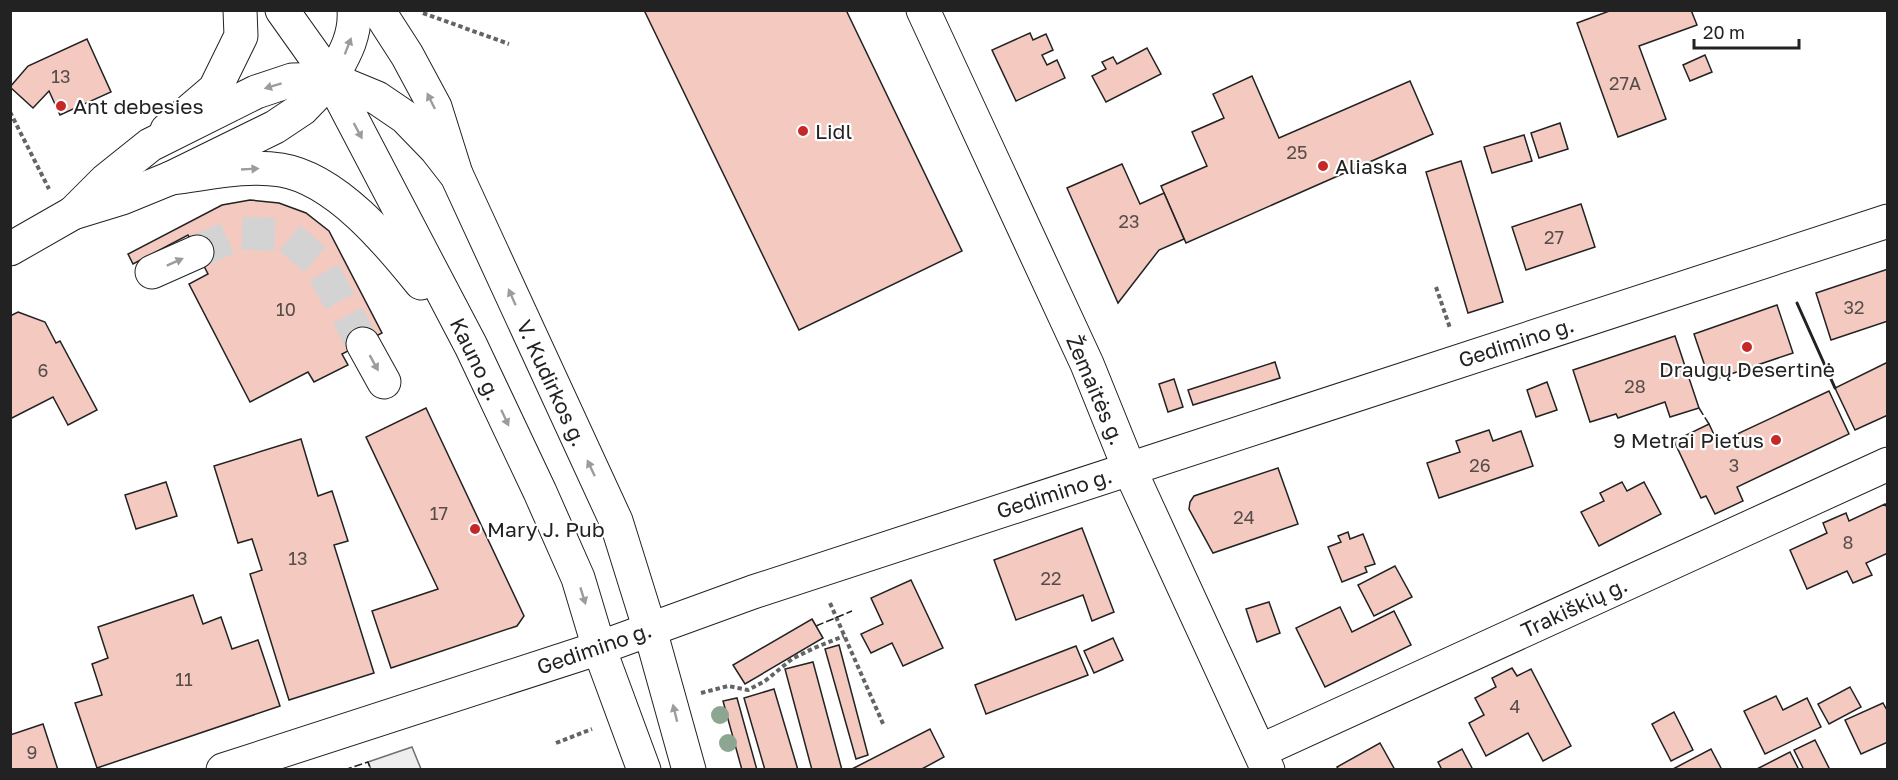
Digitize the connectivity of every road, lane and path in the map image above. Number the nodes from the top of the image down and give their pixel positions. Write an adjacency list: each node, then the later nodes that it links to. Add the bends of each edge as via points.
1 (240, 10): 10 (main road, via 241,36 215,89)
2 (282, 10): 8 (main road)
3 (354, 10): 8 (main road, one-way to 3, via 349,47)
4 (378, 10): 11 (main road, V. Kudirkos g., one-way to 4, via 435,107)
5 (416, 10): 7 (path)
6 (923, 10): 24 (main road, Žemaitės g., via 1087,364)
7 (509, 45)
8 (331, 79): 10 (main road, one-way to 10, via 292,80 256,92); 11 (main road, via 377,98 405,117); 12 (main road, via 302,109 275,127); 20 (main road, Kauno g., one-way to 20)
9 (10, 112): 13 (path)
10 (150, 145): 13 (main road)
11 (457, 176): 26 (main road, V. Kudirkos g., one-way to 11, via 616,521)
12 (171, 178): 13 (main road); 20 (main road, one-way to 20, via 252,168 282,170 316,183 351,207 393,248)
13 (69, 216): 15 (main road)
14 (1887, 221): 21 (main road, Gedimino g.)
15 (10, 249)
16 (197, 252): 17 (main road, one-way to 16)
17 (152, 272)
18 (1436, 287): 21 (path)
19 (363, 344): 22 (main road, one-way to 22)
20 (471, 346): 27 (main road, Kauno g., one-way to 27, via 578,578)
21 (1460, 360): 24 (main road, Gedimino g.)
22 (384, 382)
23 (1887, 464): 29 (main road, Trakiškių g.)
24 (1129, 468): 25 (main road, Gedimino g.); 29 (main road, Žemaitės g.)
25 (817, 572): 26 (main road, Gedimino g.); 28 (path)
26 (651, 630): 27 (main road, Gedimino g.); 32 (main road, V. Kudirkos g., one-way to 26)
27 (599, 648): 30 (main road, Gedimino g.); 31 (main road)
28 (884, 726)
29 (1264, 760)
30 (223, 770)
31 (644, 770)
32 (689, 770)

